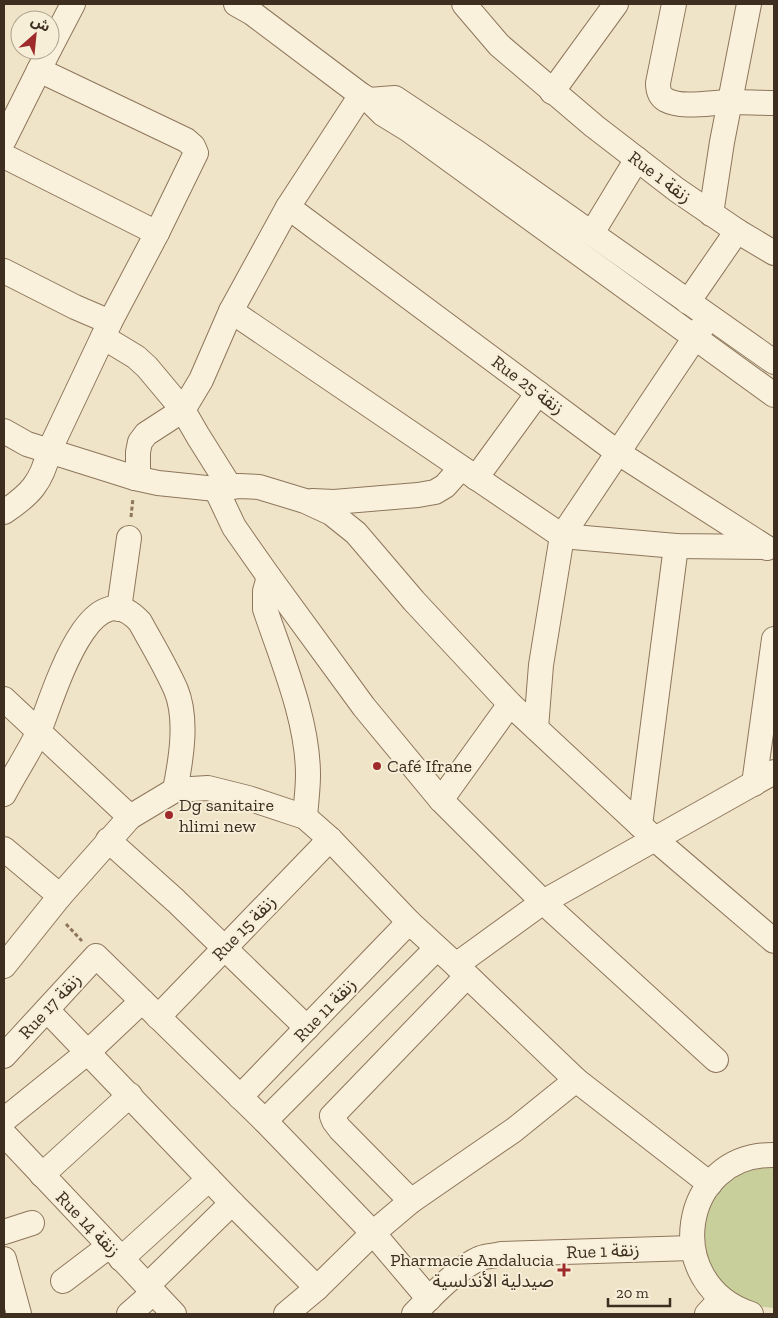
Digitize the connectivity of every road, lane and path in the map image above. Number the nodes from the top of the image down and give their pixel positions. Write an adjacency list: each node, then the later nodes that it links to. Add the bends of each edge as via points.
1 (73, 4): 7 (street)
2 (236, 4): 11 (street)
3 (464, 4): 10 (street, Rue 1 زنقة, via 499,45)
4 (616, 4): 10 (street)
5 (674, 4): 12 (street, via 658,84 660,96 679,105)
6 (749, 4): 12 (street)
7 (60, 29)
8 (44, 60): 14 (street)
9 (53, 60): 20 (street, via 182,138 196,150)
10 (552, 92): 16 (street, Rue 1 زنقة)
11 (365, 98): 17 (street); 21 (street, via 395,98); 28 (street)
12 (730, 102): 13 (street); 18 (street)
13 (774, 103)
14 (4, 140)
15 (4, 156): 20 (street)
16 (637, 160): 18 (street, Rue 1 زنقة); 21 (street)
17 (288, 207): 25 (street); 30 (street, Rue 25 زنقة)
18 (711, 214): 19 (street, Rue 1 زنقة)
19 (737, 231): 22 (street, Rue 1 زنقة); 24 (street)
20 (158, 233): 27 (street)
21 (592, 234): 24 (street)
22 (774, 253)
23 (4, 271): 27 (street, via 75,307)
24 (688, 302): 26 (street)
25 (231, 311): 32 (street); 36 (street)
26 (709, 317): 28 (street); 29 (street)
27 (107, 330): 32 (street, via 141,362); 34 (street)
28 (694, 338): 31 (street); 35 (street)
29 (774, 362)
30 (538, 393): 35 (street, Rue 25 زنقة); 36 (street)
31 (774, 395)
32 (183, 410): 37 (street, via 146,434 140,442); 38 (street)
33 (4, 431): 34 (street, via 26,444)
34 (49, 451): 37 (street); 40 (street, via 36,486)
35 (617, 452): 41 (street); 44 (street, Rue 25 زنقة)
36 (468, 473): 39 (street, via 434,492 334,502); 41 (street)
37 (135, 478): 38 (street); 42 (path)
38 (223, 488): 39 (street, via 259,487); 45 (street, via 234,527)
39 (305, 501): 49 (street, via 331,513 356,533)
40 (4, 512)
41 (562, 536): 43 (street); 50 (street, via 541,665)
42 (129, 538): 46 (street)
43 (676, 546): 44 (street); 58 (street)
44 (769, 550)
45 (269, 577): 55 (street, via 364,707); 57 (street, via 265,608 305,741 308,775)
46 (119, 609): 51 (street, via 105,609 82,632); 53 (street, via 133,614 140,622 177,692 183,724)
47 (774, 639): 52 (street)
48 (4, 699): 51 (street)
49 (510, 704): 50 (street); 55 (street)
50 (536, 728): 58 (street)
51 (38, 731): 54 (street); 56 (street)
52 (764, 778): 58 (street)
53 (175, 790): 56 (street); 57 (street, via 208,788)
54 (4, 794)
55 (441, 800): 63 (street)
56 (130, 817): 60 (street)
57 (305, 817): 59 (street)
58 (648, 832): 63 (street); 65 (street)
59 (330, 839): 64 (street); 66 (street, Rue 15 زنقة)
60 (108, 840): 62 (street); 66 (street)
61 (4, 849): 62 (street)
62 (55, 902): 68 (path); 69 (street)
63 (543, 902): 70 (street); 77 (street)
64 (410, 922): 67 (street); 74 (street, Rue 11 زنقة)
65 (774, 941)
66 (225, 948): 73 (street, Rue 15 زنقة); 74 (street)
67 (436, 949): 70 (street); 82 (street)
68 (96, 956): 71 (street); 72 (street, Rue 17 زنقة)
69 (4, 966)
70 (462, 971): 78 (street); 88 (street, via 332,1116 340,1129)
71 (142, 1001): 73 (street); 75 (street)
72 (47, 1010): 75 (street); 76 (street, Rue 17 زنقة)
73 (158, 1017): 80 (street)
74 (307, 1028): 80 (street, Rue 11 زنقة)
75 (88, 1052): 79 (street); 81 (street)
76 (4, 1056)
77 (716, 1060)
78 (576, 1080): 87 (street); 88 (street, via 514,1130)
79 (130, 1094): 85 (street); 86 (street)
80 (240, 1097): 82 (street)
81 (4, 1120)
82 (265, 1122): 92 (street)
83 (4, 1134): 85 (street, Rue 14 زنقة)
84 (774, 1155): 87 (street, via 744,1160)
85 (42, 1175): 94 (street, Rue 14 زنقة)
86 (208, 1179): 89 (street); 94 (street)
87 (710, 1184): 93 (street, via 694,1214)
88 (411, 1201): 92 (street)
89 (232, 1203): 97 (street); 98 (street)
90 (32, 1223): 91 (street)
91 (4, 1232)
92 (373, 1233): 97 (street); 99 (street)
93 (692, 1248): 99 (street, Rue 1 زنقة, via 501,1254 481,1258 468,1265); 100 (street)
94 (115, 1253): 96 (street); 98 (street, Rue 14 زنقة)
95 (4, 1259): 101 (street)
96 (63, 1281)
97 (317, 1288): 104 (street)
98 (150, 1289): 102 (street); 103 (street, Rue 14 زنقة)
99 (422, 1306)
100 (714, 1307): 105 (street)
101 (18, 1314)
102 (130, 1314)
103 (174, 1314)
104 (286, 1314)
105 (751, 1314)

